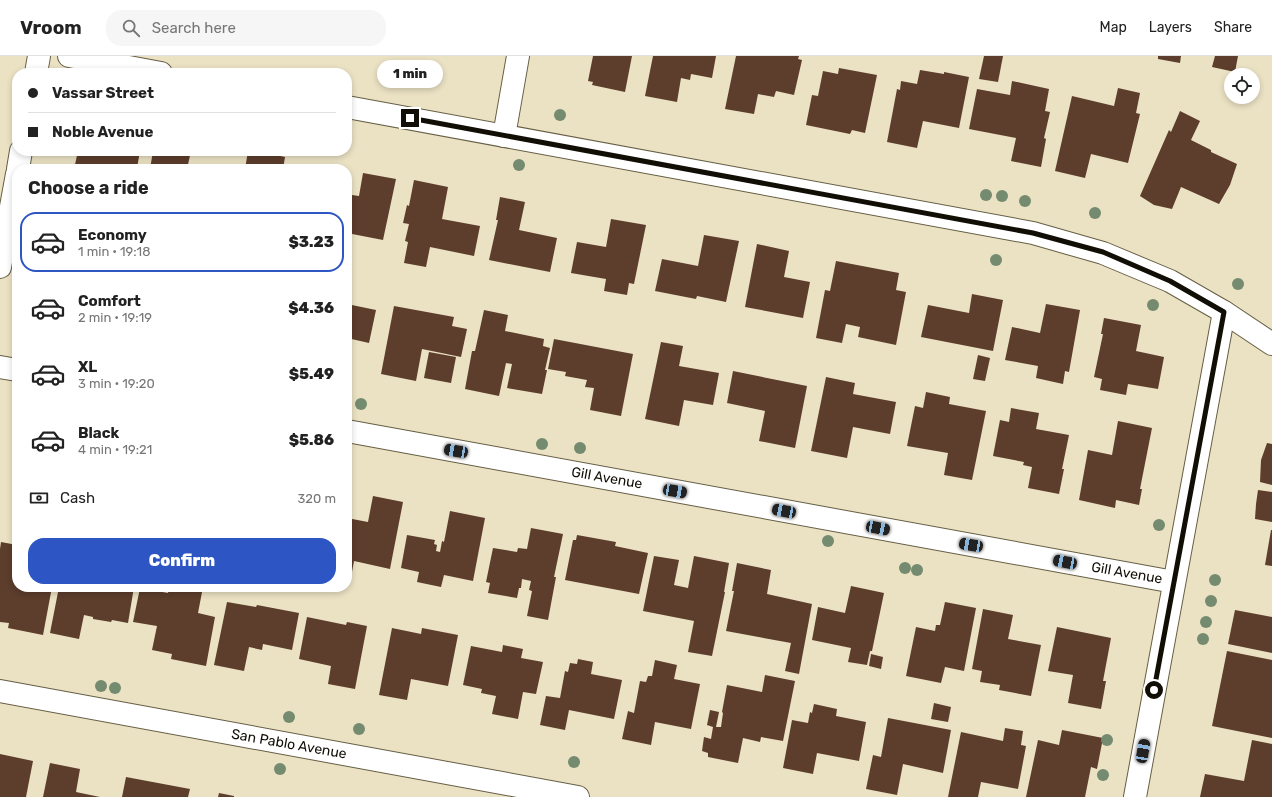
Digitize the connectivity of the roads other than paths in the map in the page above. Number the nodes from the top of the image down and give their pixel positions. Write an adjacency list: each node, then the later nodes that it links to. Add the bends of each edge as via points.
1 (39, 56): 4 (street)
2 (68, 56): 5 (street)
3 (518, 56): 7 (street)
4 (37, 68)
5 (134, 68)
6 (352, 108): 7 (street)
7 (504, 136): 10 (street, via 1033,233 1103,252 1170,281)
8 (12, 201): 9 (street)
9 (0, 267)
10 (1224, 312): 11 (street); 15 (street)
11 (1272, 344)
12 (0, 367): 13 (street)
13 (12, 369)
14 (352, 432): 15 (street, Gill Avenue)
15 (1174, 582): 18 (street)
16 (0, 691): 17 (street, San Pablo Avenue)
17 (578, 797)
18 (1135, 797)

